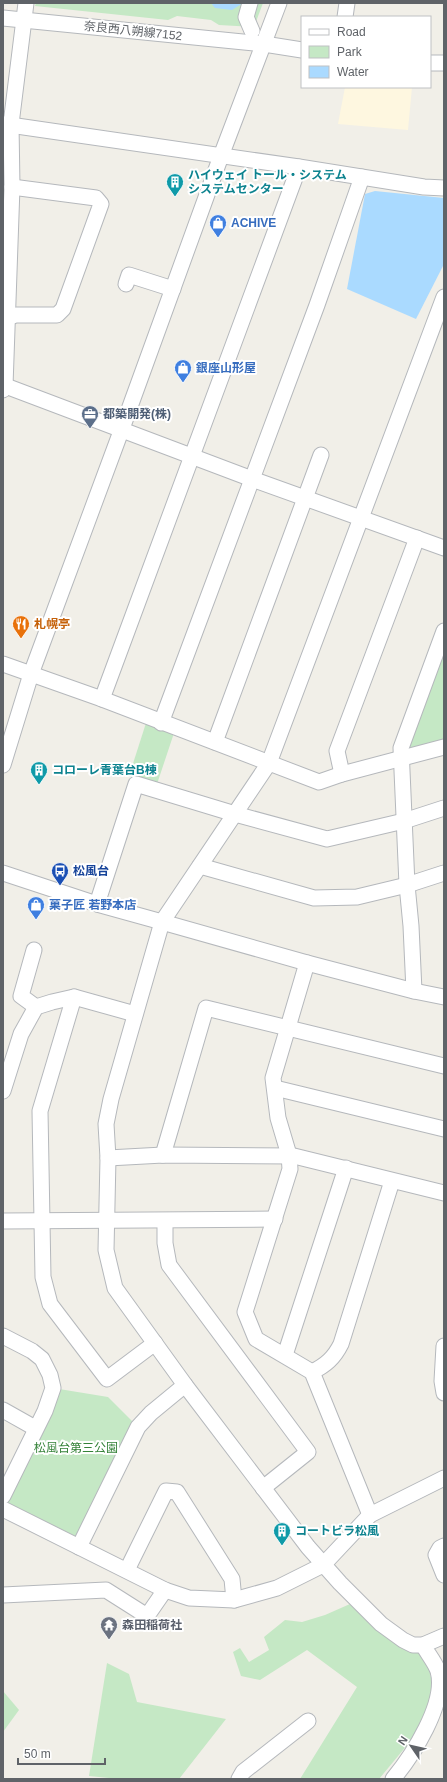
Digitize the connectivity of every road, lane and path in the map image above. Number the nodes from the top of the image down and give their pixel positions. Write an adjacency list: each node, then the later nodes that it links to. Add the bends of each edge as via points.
1 (26, 3): 7 (street)
2 (250, 3): 8 (street, via 246,17)
3 (279, 3): 9 (street)
4 (347, 3): 5 (street)
5 (345, 16)
6 (3, 18): 7 (street, 奈良西八朔線7152)
7 (24, 20): 9 (street, 奈良西八朔線7152); 13 (street)
8 (252, 31)
9 (264, 44): 10 (street, 奈良西八朔線7152); 14 (street)
10 (301, 50)
11 (431, 63): 12 (street)
12 (444, 63)
13 (7, 124): 14 (street); 17 (street)
14 (221, 156): 15 (street); 20 (street)
15 (299, 167): 16 (street); 25 (street)
16 (362, 177): 18 (street); 27 (street)
17 (12, 187): 22 (street); 22 (street, via 96,198 101,204 63,309 57,315)
18 (444, 188)
19 (129, 275): 20 (street)
20 (173, 289): 24 (street)
21 (444, 297): 29 (street)
22 (5, 317): 23 (street)
23 (4, 387): 24 (street)
24 (122, 429): 25 (street); 34 (street)
25 (192, 455): 27 (street); 35 (street)
26 (321, 455): 28 (street)
27 (252, 479): 28 (street); 36 (street)
28 (306, 498): 29 (street); 37 (street)
29 (361, 518): 30 (street); 40 (street)
30 (417, 538): 31 (street); 42 (street, via 337,751)
31 (444, 548)
32 (444, 631): 39 (street, via 401,748)
33 (3, 664): 34 (street)
34 (31, 674): 35 (street); 41 (street)
35 (102, 699): 36 (street)
36 (161, 723): 37 (street)
37 (215, 742): 40 (street)
38 (444, 747): 39 (street)
39 (402, 758): 42 (street); 45 (street)
40 (269, 763): 42 (street, via 319,782); 44 (street)
41 (3, 765)
42 (342, 774)
43 (444, 808): 45 (street)
44 (235, 814): 45 (street, via 327,838); 46 (street); 50 (street, via 136,784)
45 (404, 821): 49 (street)
46 (200, 866): 49 (street, via 314,898 357,897); 51 (street)
47 (3, 873): 50 (street)
48 (444, 873): 49 (street)
49 (407, 885): 54 (street)
50 (97, 904): 51 (street)
51 (162, 922): 53 (street); 58 (street)
52 (34, 950): 57 (street, via 21,996)
53 (307, 963): 54 (street); 59 (street)
54 (414, 991): 56 (street)
55 (74, 997): 57 (street); 58 (street); 74 (street, via 40,1111)
56 (444, 997)
57 (36, 1007): 61 (street, via 21,1034)
58 (135, 1014): 66 (street, via 106,1124)
59 (288, 1028): 60 (street); 62 (street, via 273,1078); 64 (street, via 206,1008)
60 (444, 1066)
61 (4, 1088)
62 (275, 1088): 63 (street); 65 (street, via 278,1118)
63 (444, 1129)
64 (163, 1155): 65 (street); 66 (street)
65 (289, 1155): 67 (street); 70 (street, via 290,1169)
66 (108, 1158): 71 (street)
67 (346, 1168): 68 (street); 78 (street)
68 (392, 1181): 69 (street); 79 (street, via 341,1344 336,1355 324,1366)
69 (444, 1193)
70 (274, 1219): 72 (street); 78 (street, via 245,1312 256,1339)
71 (108, 1220): 72 (street); 74 (street); 76 (street, via 106,1250 115,1288)
72 (165, 1220): 85 (street, via 165,1243 169,1265 308,1452)
73 (3, 1221): 74 (street)
74 (42, 1221): 76 (street, via 43,1278 50,1304 107,1379)
75 (3, 1336): 83 (street, via 42,1359 50,1375 53,1388 45,1411)
76 (155, 1343): 80 (street)
77 (444, 1346): 81 (street)
78 (285, 1355): 79 (street)
79 (312, 1372): 88 (street)
80 (185, 1385): 85 (street); 90 (street, via 138,1427)
81 (444, 1393)
82 (3, 1410): 83 (street)
83 (35, 1428): 86 (street)
84 (444, 1478): 88 (street)
85 (263, 1488): 91 (street)
86 (3, 1496)
87 (3, 1509): 90 (street)
88 (370, 1515): 91 (street)
89 (444, 1546): 93 (street, via 436,1555)
90 (79, 1547): 92 (street)
91 (323, 1565): 96 (street, via 277,1588); 98 (street, via 389,1631 414,1645)
92 (127, 1570): 94 (street); 96 (street, via 166,1491 177,1492 232,1579)
93 (444, 1575)
94 (165, 1590): 95 (street, via 147,1616 106,1590); 96 (street, via 189,1598)
95 (3, 1595)
96 (234, 1600)
97 (444, 1636): 98 (street)
98 (423, 1645): 101 (street, via 438,1671 438,1695 431,1719 420,1741)
99 (308, 1721): 100 (street, via 243,1772)
100 (239, 1779)
101 (393, 1779)

